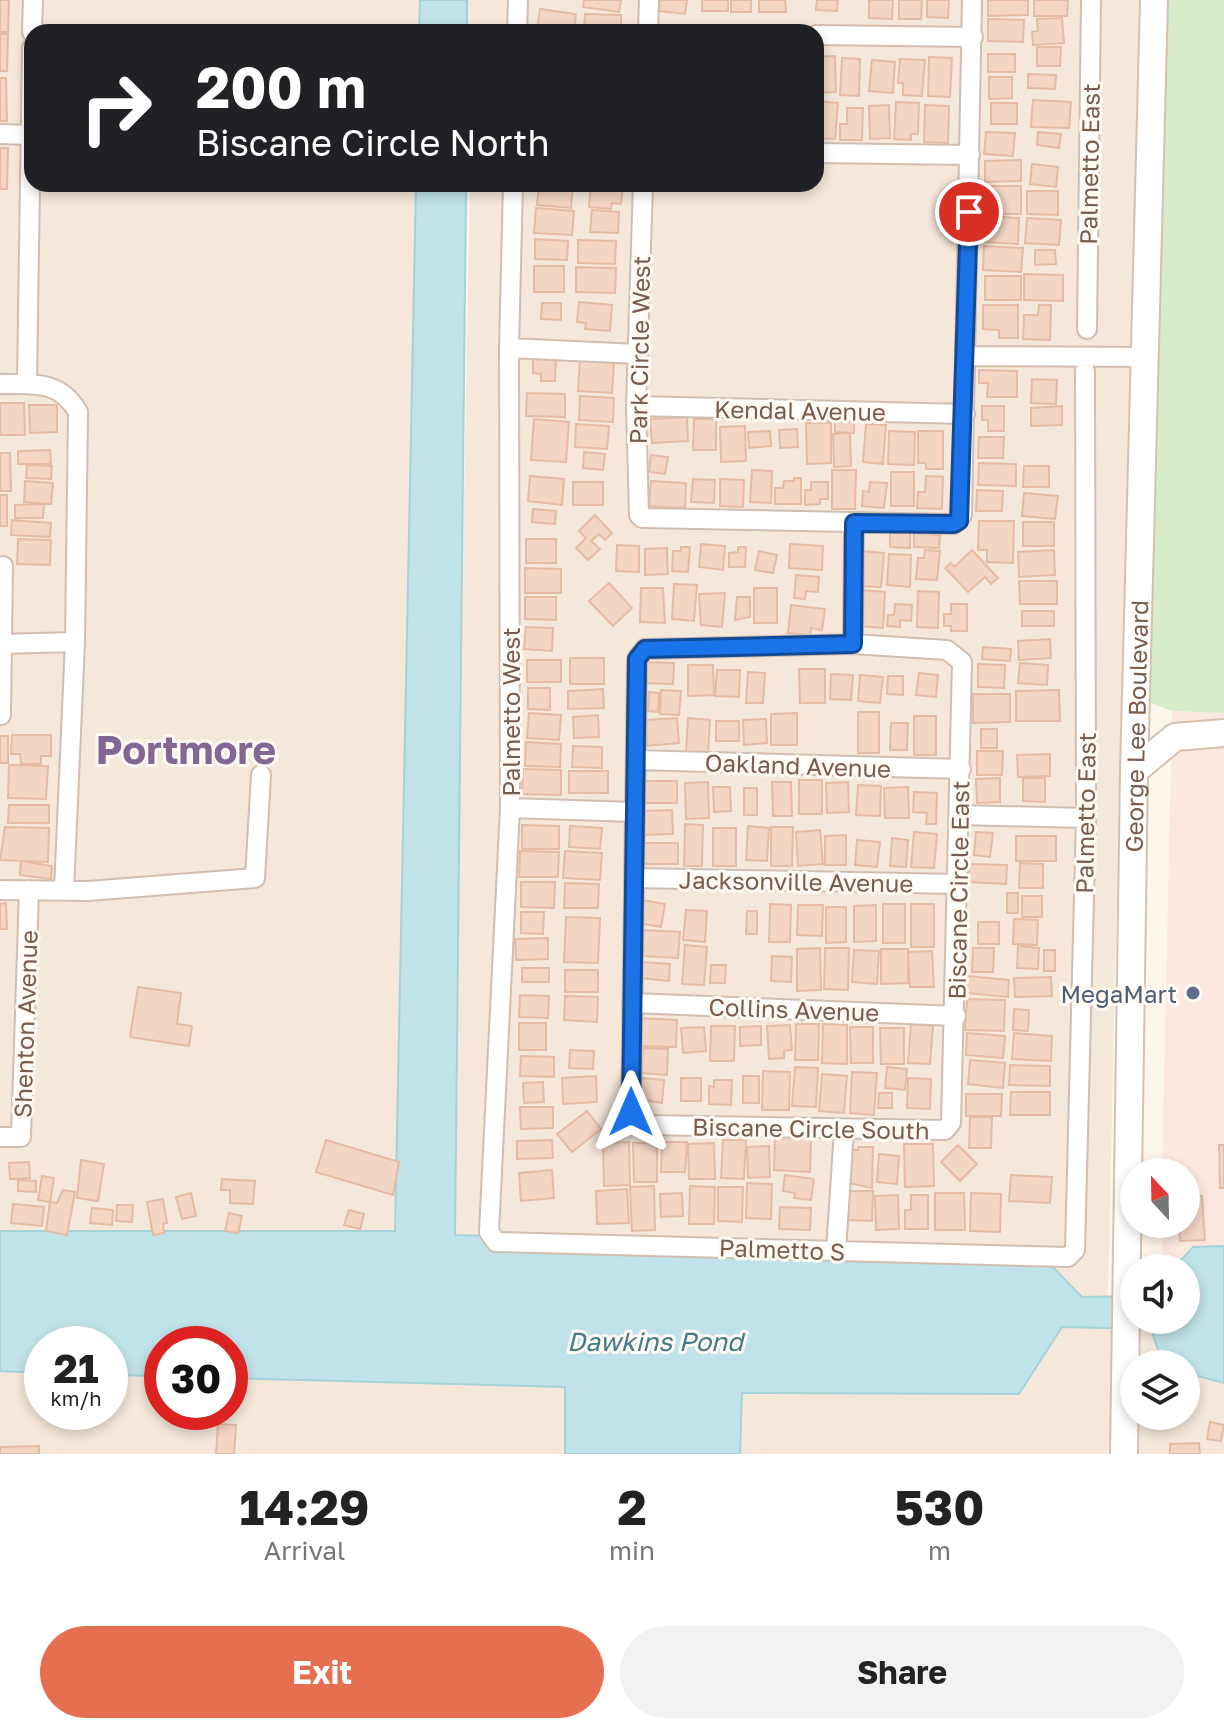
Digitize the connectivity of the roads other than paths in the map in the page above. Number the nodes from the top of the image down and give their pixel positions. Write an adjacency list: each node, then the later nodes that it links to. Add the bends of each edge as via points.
1 (33, 0): 7 (street)
2 (518, 0): 8 (street)
3 (649, 0): 9 (street)
4 (972, 0): 11 (street)
5 (1091, 0): 19 (street, Palmetto East)
6 (1154, 0): 23 (main road, George Lee Boulevard)
7 (32, 24)
8 (517, 24)
9 (648, 24)
10 (824, 35): 11 (street)
11 (973, 37): 15 (street)
12 (0, 134): 13 (street)
13 (24, 135)
14 (824, 153): 15 (street)
15 (970, 155): 22 (street)
16 (29, 192): 26 (street)
17 (513, 192): 20 (street, Palmetto West)
18 (643, 192): 21 (street, Park Circle West)
19 (1087, 329)
20 (509, 348): 21 (street); 42 (street, Palmetto West)
21 (638, 354): 27 (street, Park Circle West)
22 (966, 356): 23 (street); 28 (street)
23 (1147, 357): 34 (main road, George Lee Boulevard)
24 (1085, 371): 45 (street, Palmetto East)
25 (0, 384): 26 (street)
26 (27, 384): 31 (street, via 69,395 78,412)
27 (636, 406): 28 (street, Kendal Avenue); 29 (street, Park Circle West, via 642,518)
28 (965, 414): 29 (street, via 959,521)
29 (854, 523): 33 (street)
30 (3, 566): 32 (street)
31 (75, 642): 32 (street); 50 (street)
32 (0, 644): 35 (street)
33 (853, 644): 38 (street, via 645,649 637,659); 39 (street, Biscane Circle East, via 957,654 962,662)
34 (1138, 698): 37 (main road, via 1159,724); 40 (main road, George Lee Boulevard)
35 (1, 715)
36 (1224, 733): 37 (main road)
37 (1183, 736): 40 (main road, via 1160,747)
38 (636, 760): 39 (street, Oakland Avenue); 43 (street)
39 (961, 769): 44 (street, Biscane Circle East)
40 (1134, 771): 59 (main road, George Lee Boulevard)
41 (261, 775): 50 (street, via 255,878)
42 (510, 808): 43 (street); 56 (street, Palmetto West)
43 (635, 812): 46 (street)
44 (960, 815): 45 (street); 47 (street, Biscane Circle East)
45 (1086, 818): 58 (street, Palmetto East)
46 (634, 878): 47 (street, Jacksonville Avenue); 51 (street)
47 (958, 884): 52 (street, Biscane Circle East)
48 (0, 890): 49 (street)
49 (29, 890): 50 (street); 55 (street, Shenton Avenue, via 21,1137)
50 (64, 890)
51 (632, 1003): 52 (street, Collins Avenue); 54 (street, Biscane Circle South, via 635,1121)
52 (956, 1016): 53 (street, Biscane Circle East)
53 (948, 1127): 54 (street, Biscane Circle South)
54 (844, 1130): 57 (street)
55 (0, 1137)
56 (492, 1239): 57 (street, Palmetto S)
57 (836, 1251): 58 (street, Palmetto S)
58 (1072, 1254)
59 (1124, 1454)

